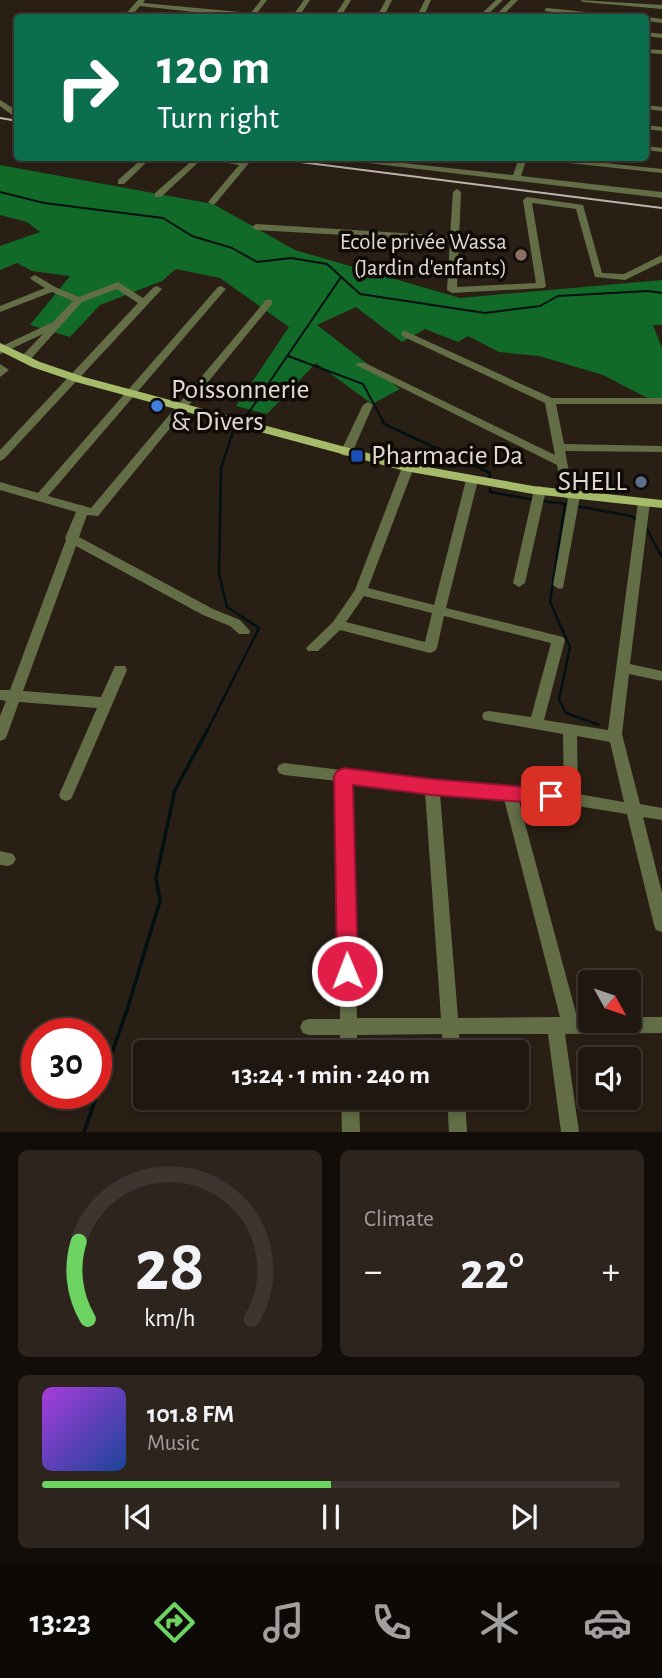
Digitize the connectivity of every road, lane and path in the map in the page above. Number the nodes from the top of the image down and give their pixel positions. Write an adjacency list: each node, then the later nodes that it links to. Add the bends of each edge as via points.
1 (181, 0): 10 (street)
2 (220, 0): 12 (street)
3 (264, 0): 16 (street)
4 (500, 0): 17 (street)
5 (515, 0): 18 (street)
6 (583, 0): 8 (street)
7 (140, 2): 10 (street)
8 (637, 2): 9 (street)
9 (662, 7)
10 (174, 8): 12 (street); 13 (street)
11 (547, 10): 19 (street)
12 (211, 11): 14 (street); 15 (street)
13 (169, 14)
14 (208, 14)
15 (235, 14)
16 (253, 14)
17 (484, 14)
18 (500, 14)
19 (586, 14)
20 (144, 161): 28 (street)
21 (196, 161): 30 (street)
22 (231, 161): 32 (street, via 245,163)
23 (406, 161): 27 (street)
24 (522, 161): 27 (street)
25 (568, 161): 26 (street)
26 (662, 171)
27 (516, 178): 31 (street)
28 (121, 182)
29 (457, 192): 34 (street)
30 (158, 195)
31 (662, 195)
32 (212, 202)
33 (256, 227): 34 (street)
34 (454, 239): 35 (street, via 452,290 541,286 527,200 580,207 598,275 625,277)
35 (662, 258)
36 (34, 278): 37 (street)
37 (52, 289): 40 (street); 43 (street)
38 (157, 289): 42 (street)
39 (220, 289): 52 (street)
40 (79, 300): 42 (street, via 118,285); 44 (street)
41 (269, 302): 56 (street)
42 (144, 303): 51 (street)
43 (0, 309)
44 (60, 321): 46 (street); 47 (street)
45 (405, 334): 53 (street)
46 (1, 349): 47 (main road)
47 (26, 359): 51 (main road)
48 (360, 365): 61 (street)
49 (0, 368): 50 (street, via 4,370)
50 (0, 374)
51 (75, 377): 52 (main road); 60 (street)
52 (131, 393): 56 (main road); 67 (street)
53 (550, 401): 54 (street); 57 (street)
54 (662, 401)
55 (368, 405): 59 (street)
56 (182, 407): 59 (main road); 70 (street, via 94,513)
57 (559, 447): 58 (street); 61 (street)
58 (662, 449)
59 (346, 453): 62 (main road)
60 (0, 457)
61 (562, 463): 66 (street)
62 (408, 467): 63 (main road); 74 (street)
63 (472, 480): 65 (main road); 75 (street)
64 (0, 486): 67 (street)
65 (540, 490): 66 (main road); 72 (street)
66 (571, 495): 68 (main road); 73 (street)
67 (40, 498): 70 (street)
68 (644, 502): 69 (main road); 79 (street)
69 (662, 504)
70 (83, 510): 71 (street)
71 (71, 538): 77 (street); 82 (street)
72 (519, 583)
73 (559, 585)
74 (361, 591): 75 (street); 76 (street)
75 (437, 610): 76 (street, via 430,648); 85 (street, via 558,640)
76 (338, 625): 78 (street)
77 (244, 631)
78 (313, 648)
79 (624, 668): 81 (street); 88 (street)
80 (120, 670): 83 (street)
81 (662, 676)
82 (7, 695): 83 (street); 87 (street)
83 (107, 703): 93 (street)
84 (489, 716): 85 (street)
85 (536, 724): 86 (street)
86 (570, 730): 88 (street); 94 (street)
87 (0, 736)
88 (616, 737): 95 (street)
89 (284, 769): 90 (street)
90 (344, 776): 91 (street); 101 (street)
91 (432, 787): 92 (street); 98 (street)
92 (509, 792): 94 (street); 99 (street)
93 (66, 795)
94 (572, 799): 95 (street)
95 (635, 810): 96 (street); 97 (street)
96 (662, 814)
97 (662, 925)
98 (450, 1026): 99 (street); 101 (street); 104 (street)
99 (563, 1026): 102 (street); 109 (street)
100 (309, 1027): 101 (street)
101 (348, 1027): 103 (street)
102 (661, 1030)
103 (349, 1040)
104 (451, 1040)
105 (350, 1110): 107 (street)
106 (457, 1110): 108 (street)
107 (351, 1132)
108 (458, 1132)
109 (570, 1132)

